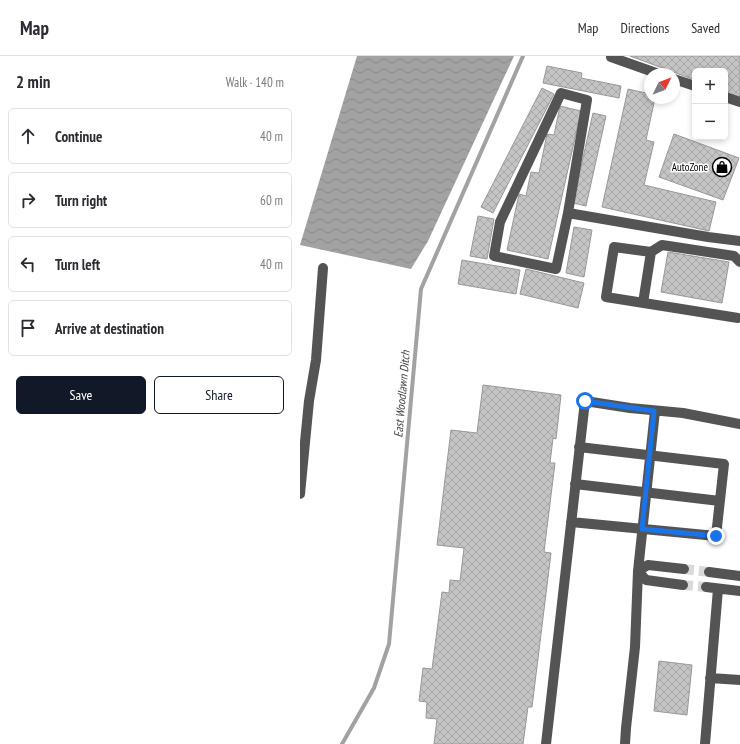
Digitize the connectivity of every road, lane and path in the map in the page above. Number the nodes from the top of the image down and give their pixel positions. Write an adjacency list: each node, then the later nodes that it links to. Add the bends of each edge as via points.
1 (611, 56): 2 (street)
2 (644, 68)
3 (680, 81): 4 (street)
4 (692, 85)
5 (728, 98): 6 (street)
6 (740, 102)
7 (568, 213): 7 (street, via 587,100 561,93 500,222 494,256 556,269); 8 (street)
8 (740, 241)
9 (651, 252): 10 (street, via 662,245 734,256); 12 (street); 12 (street, via 614,247 606,297)
10 (740, 262)
11 (323, 268): 14 (street, via 316,360)
12 (643, 303): 13 (street)
13 (740, 315)
14 (304, 400): 21 (street)
15 (654, 411): 16 (street, via 683,413); 17 (street, via 585,401); 18 (street)
16 (740, 424)
17 (579, 447): 18 (street); 19 (street)
18 (651, 456): 20 (street); 22 (street, via 724,464)
19 (575, 484): 20 (street); 23 (street)
20 (647, 493): 22 (street); 24 (street)
21 (300, 494)
22 (720, 501): 24 (street, via 716,536)
23 (571, 522): 24 (street); 35 (street)
24 (642, 529): 26 (street)
25 (684, 569): 26 (street, via 648,565)
26 (638, 571): 29 (street, via 646,580); 36 (street, via 635,647)
27 (709, 572): 28 (street)
28 (740, 576)
29 (684, 585)
30 (706, 587): 31 (street)
31 (718, 589): 32 (street); 33 (street)
32 (740, 591)
33 (710, 678): 34 (street); 37 (street)
34 (740, 680)
35 (546, 744)
36 (625, 744)
37 (705, 744)

